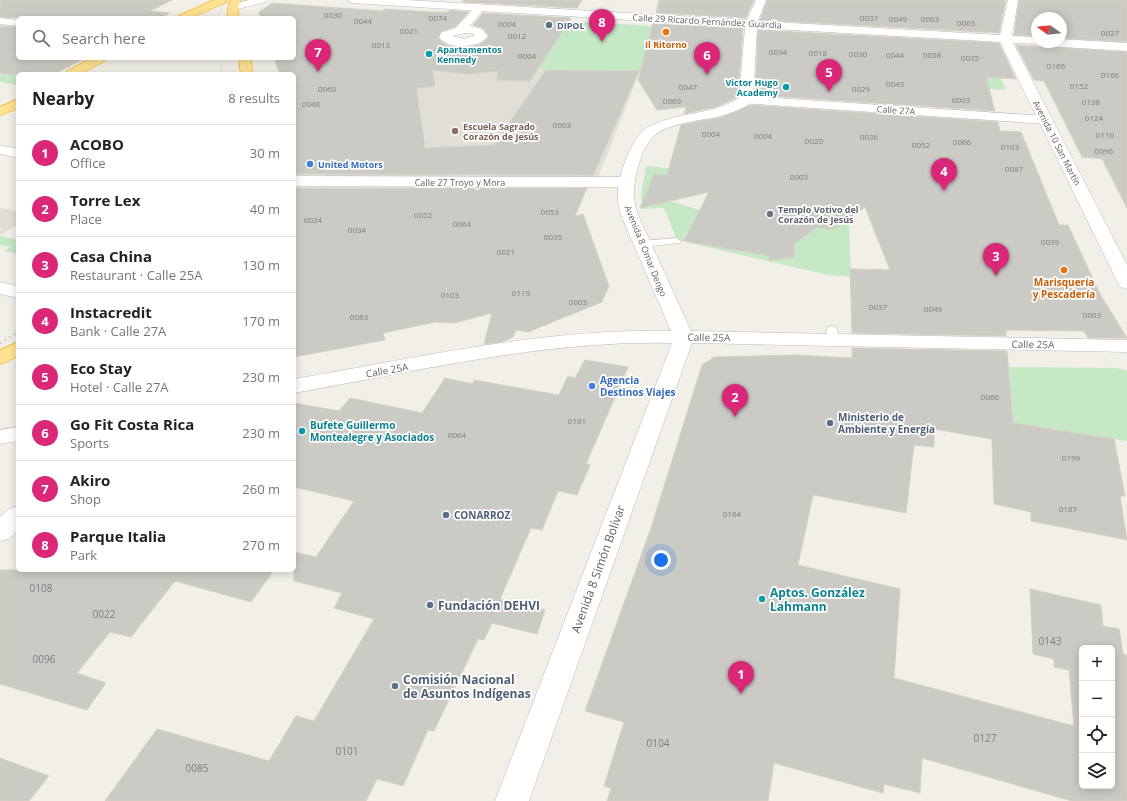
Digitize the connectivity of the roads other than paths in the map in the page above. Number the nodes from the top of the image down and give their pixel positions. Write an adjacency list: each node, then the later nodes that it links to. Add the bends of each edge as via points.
1 (204, 0): 10 (highway)
2 (222, 0): 11 (highway)
3 (262, 0): 7 (street)
4 (352, 0): 8 (street, Calle 29 Ricardo Fernández Guardia)
5 (761, 0): 14 (street)
6 (1013, 0): 17 (street)
7 (234, 8)
8 (480, 8): 9 (street, Calle 29 Ricardo Fernández Guardia); 15 (street)
9 (496, 9): 14 (street, Calle 29 Ricardo Fernández Guardia); 16 (street)
10 (177, 16)
11 (186, 16)
12 (0, 21): 13 (street)
13 (16, 23)
14 (751, 24): 17 (street, Calle 29 Ricardo Fernández Guardia); 25 (street)
15 (460, 30): 16 (street); 16 (street, via 446,34 445,37 456,42 473,41 482,36)
16 (476, 31)
17 (1005, 40): 18 (street, Calle 29 Ricardo Fernández Guardia); 28 (street, Avenida 10 San Martín)
18 (1031, 42)
19 (1067, 43): 20 (street)
20 (1127, 47)
21 (98, 60): 23 (highway)
22 (245, 60): 24 (highway)
23 (76, 72)
24 (247, 72)
25 (746, 100): 28 (street, Calle 27A); 32 (street, Avenida 8 Omar Dengo, via 738,106 720,112 676,121 646,135 638,148)
26 (16, 104): 27 (highway)
27 (0, 112)
28 (1046, 120): 35 (street, Avenida 10 San Martín)
29 (0, 150): 30 (street)
30 (16, 153)
31 (296, 181): 32 (street, Calle 27 Troyo y Mora)
32 (626, 182): 34 (street, Avenida 8 Omar Dengo, via 624,195 628,213)
33 (676, 241): 34 (lane)
34 (642, 244): 38 (street, Avenida 8 Omar Dengo)
35 (1127, 283)
36 (0, 288): 37 (street)
37 (16, 292)
38 (684, 337): 39 (street, Calle 25A, via 833,335); 42 (street, Calle 25A, via 631,336 517,347); 47 (street, Avenida 8 Simón Bolívar)
39 (1127, 346)
40 (16, 349): 41 (highway)
41 (0, 358)
42 (296, 386)
43 (16, 434): 44 (street)
44 (0, 437)
45 (16, 517): 46 (street)
46 (0, 532)
47 (512, 801)

